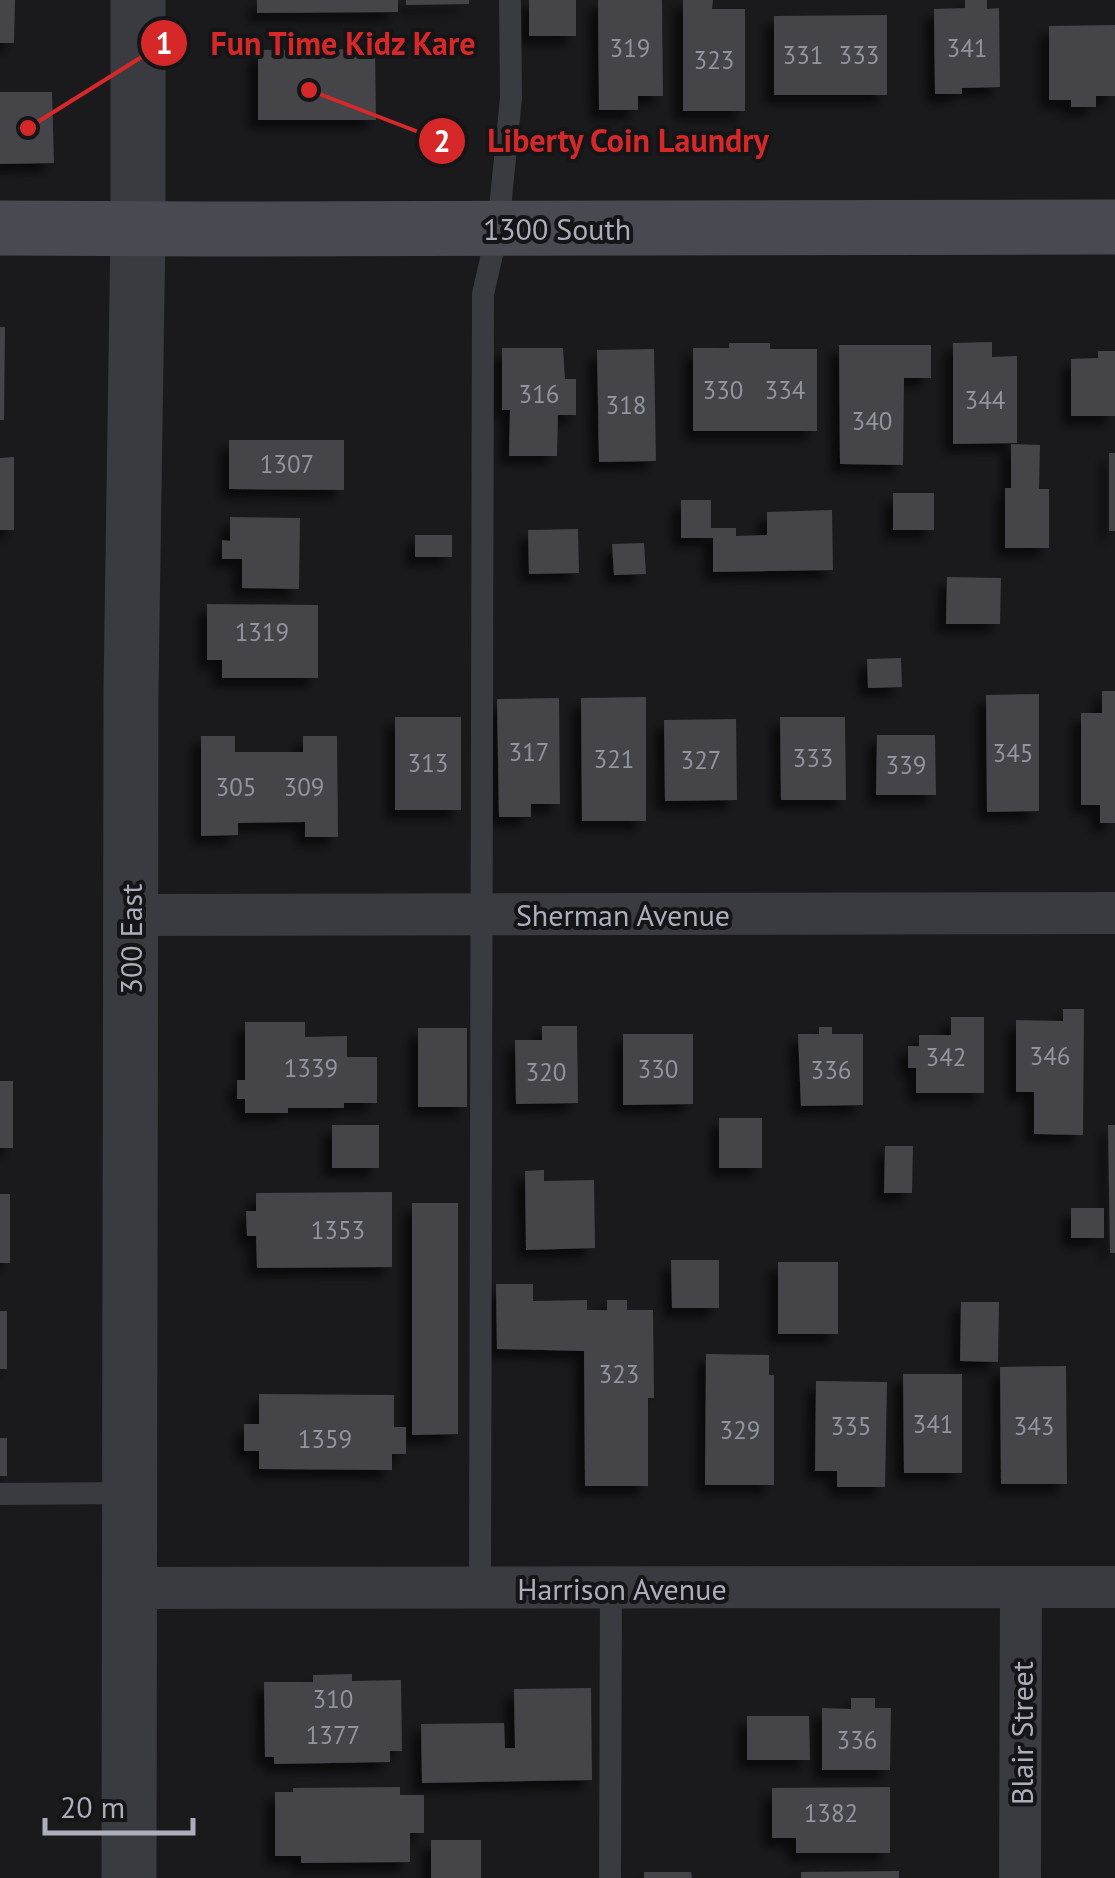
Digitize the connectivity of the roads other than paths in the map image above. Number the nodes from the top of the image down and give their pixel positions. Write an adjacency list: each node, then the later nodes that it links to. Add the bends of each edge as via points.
1 (138, 0): 5 (street, 300 East)
2 (510, 0): 6 (lane, via 511,98)
3 (1115, 227): 6 (main road, 1300 South)
4 (0, 228): 5 (main road, 1300 South)
5 (138, 228): 6 (main road, 1300 South); 9 (street, 300 East)
6 (498, 228): 8 (lane, via 482,294)
7 (1115, 913): 8 (street, Sherman Avenue)
8 (481, 914): 9 (street, Sherman Avenue); 13 (lane)
9 (130, 915): 11 (street, 300 East)
10 (0, 1494): 11 (lane)
11 (130, 1494): 12 (street, 300 East)
12 (130, 1588): 13 (street, Harrison Avenue); 17 (street, 300 East)
13 (480, 1588): 14 (street, Harrison Avenue)
14 (611, 1588): 15 (street, Harrison Avenue); 18 (lane)
15 (1021, 1588): 16 (street, Harrison Avenue); 19 (street, Blair Street)
16 (1115, 1588)
17 (130, 1878)
18 (610, 1878)
19 (1020, 1878)

